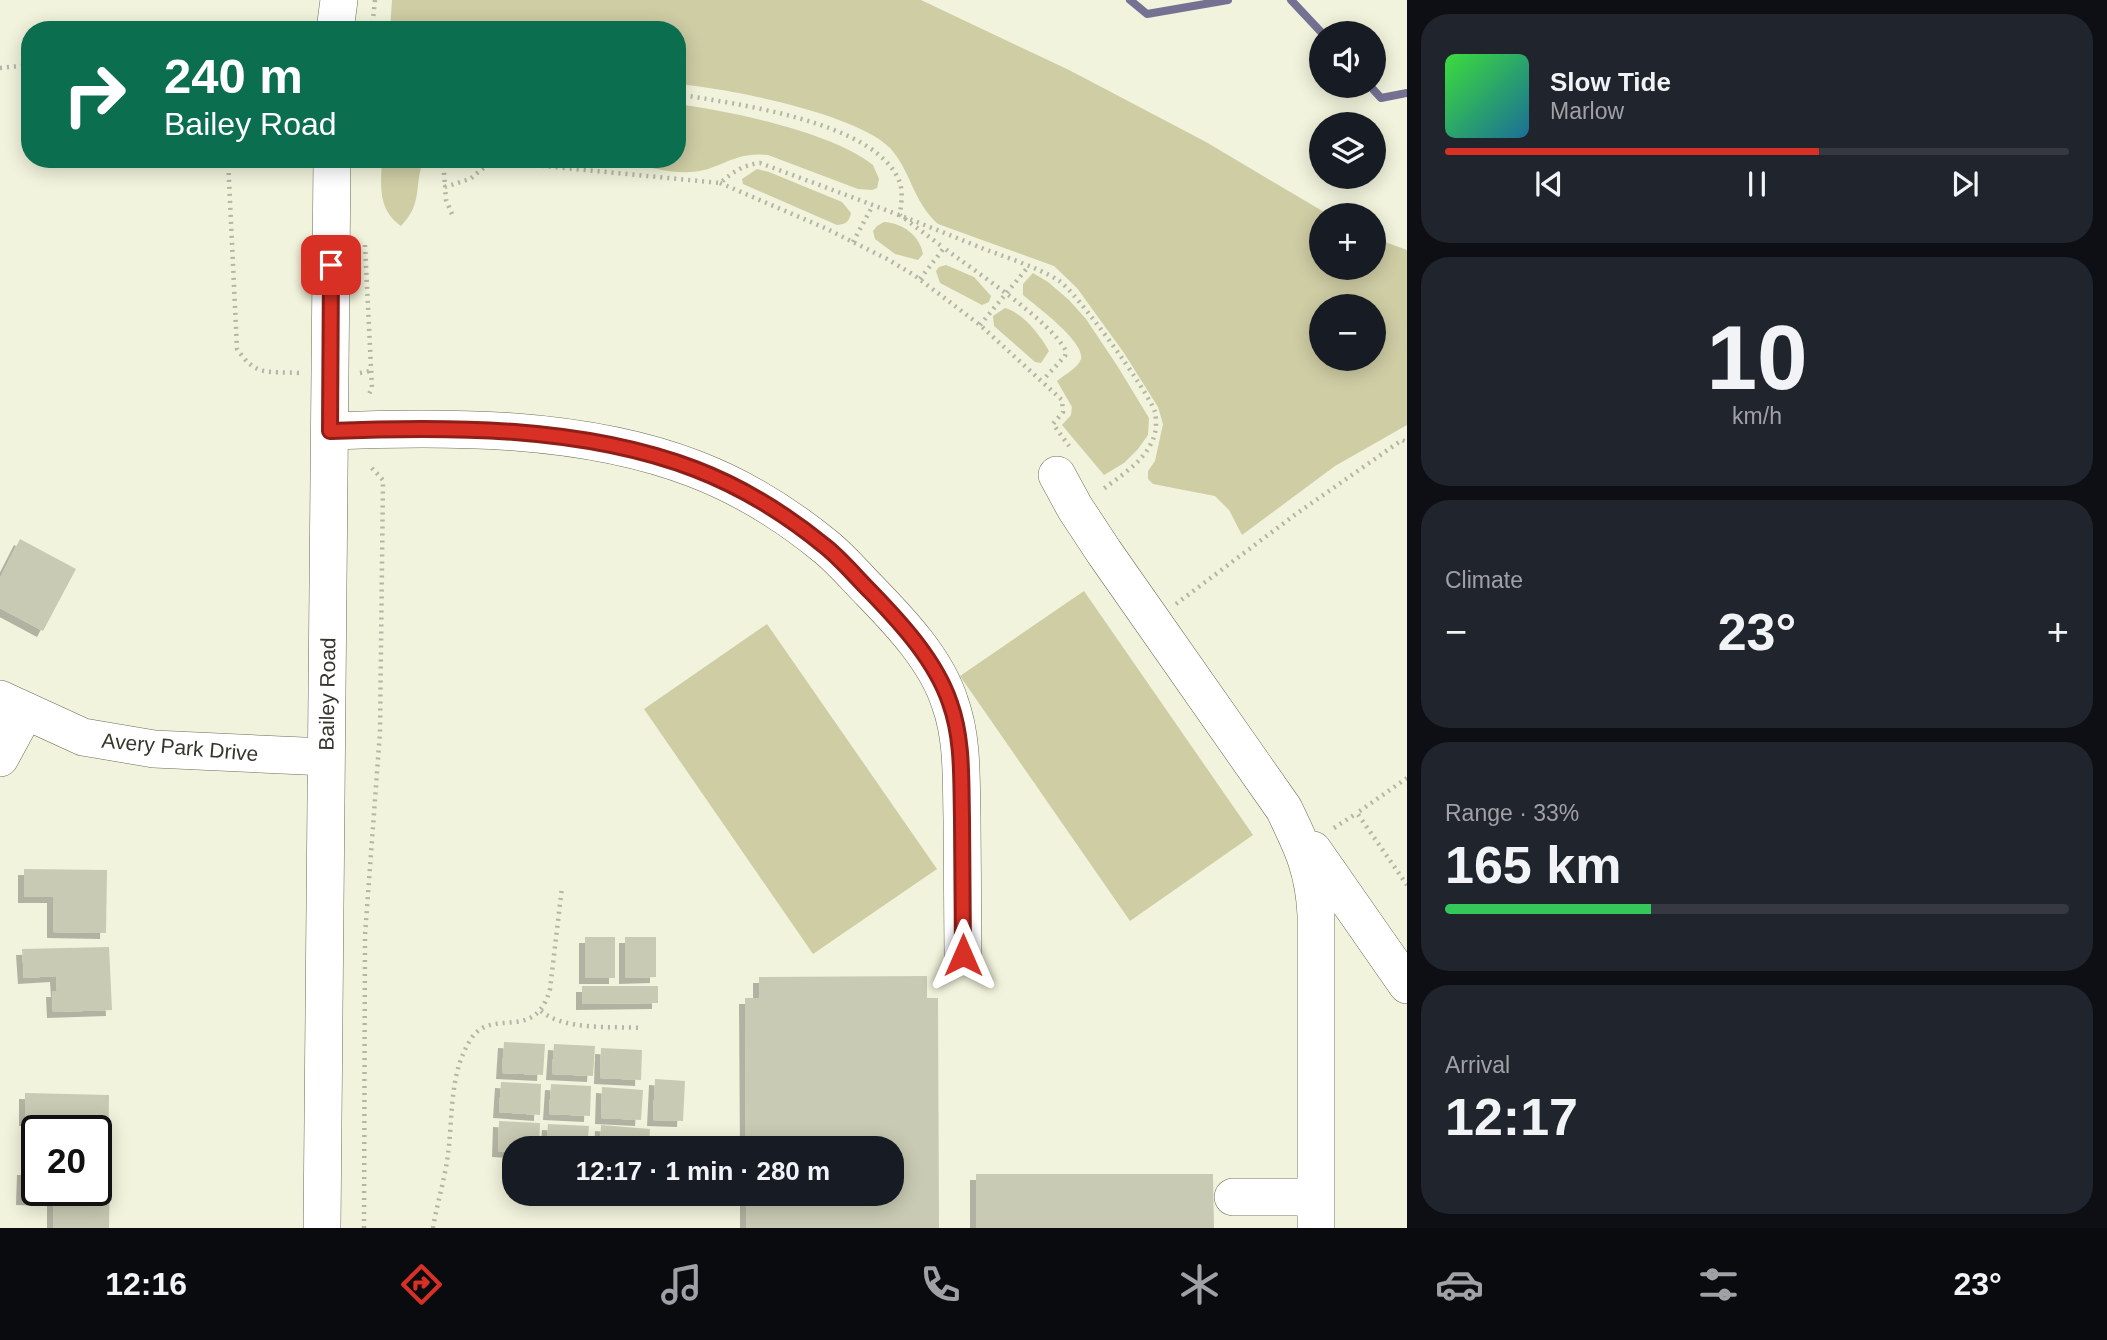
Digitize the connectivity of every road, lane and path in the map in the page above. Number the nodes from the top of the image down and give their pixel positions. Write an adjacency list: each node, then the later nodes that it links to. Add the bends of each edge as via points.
1 (340, 0): 3 (street)
2 (375, 0): 4 (path)
3 (336, 21)
4 (373, 21)
5 (21, 66): 6 (path)
6 (0, 68)
7 (686, 96): 17 (path, via 758,108 863,142 890,166 900,182)
8 (228, 168): 25 (path, via 237,349 247,364 259,371)
9 (332, 168): 28 (street, Bailey Road)
10 (444, 168): 14 (path)
11 (482, 168): 14 (path, via 470,179)
12 (571, 168): 13 (path)
13 (720, 183): 15 (path, via 736,170 760,163); 19 (path)
14 (445, 187): 16 (path)
15 (873, 205): 17 (path); 19 (path)
16 (452, 214)
17 (900, 215): 20 (path); 21 (path)
18 (365, 235): 27 (path, via 372,388)
19 (853, 242): 22 (path)
20 (944, 248): 22 (path); 23 (path)
21 (1028, 267): 23 (path); 33 (path, via 1071,291 1129,368 1154,412 1156,427 1143,457)
22 (920, 279): 24 (path)
23 (1006, 295): 24 (path); 26 (path, via 1048,328 1066,351)
24 (980, 325): 26 (path)
25 (297, 373)
26 (1043, 380): 30 (path, via 1062,400 1063,412 1053,424)
27 (368, 396)
28 (330, 431): 37 (street, Bailey Road); 43 (street, via 506,431 657,456 739,489 828,548 894,616 950,701 961,763)
29 (1407, 442): 35 (path, via 1402,440 1296,513)
30 (1064, 461): 35 (street, via 1075,508)
31 (370, 466): 50 (path, via 383,480 382,609 380,732 365,935)
32 (1095, 479): 33 (path)
33 (1103, 489): 34 (path)
34 (1095, 496)
35 (1153, 621): 40 (street)
36 (12, 705): 37 (street, Avery Park Drive, via 83,737 154,749); 38 (street)
37 (326, 757): 49 (street, Bailey Road)
38 (0, 758)
39 (1407, 778): 41 (path, via 1357,813)
40 (1284, 809): 44 (street); 48 (street, via 1304,849 1314,884)
41 (1407, 885)
42 (562, 887): 45 (path, via 550,989)
43 (963, 955)
44 (1407, 985)
45 (541, 1011): 46 (path, via 565,1023); 51 (path, via 522,1021 487,1026 471,1039 455,1082 448,1156)
46 (642, 1028)
47 (1233, 1197): 48 (street)
48 (1316, 1212)
49 (322, 1228)
50 (364, 1228)
51 (433, 1228)

